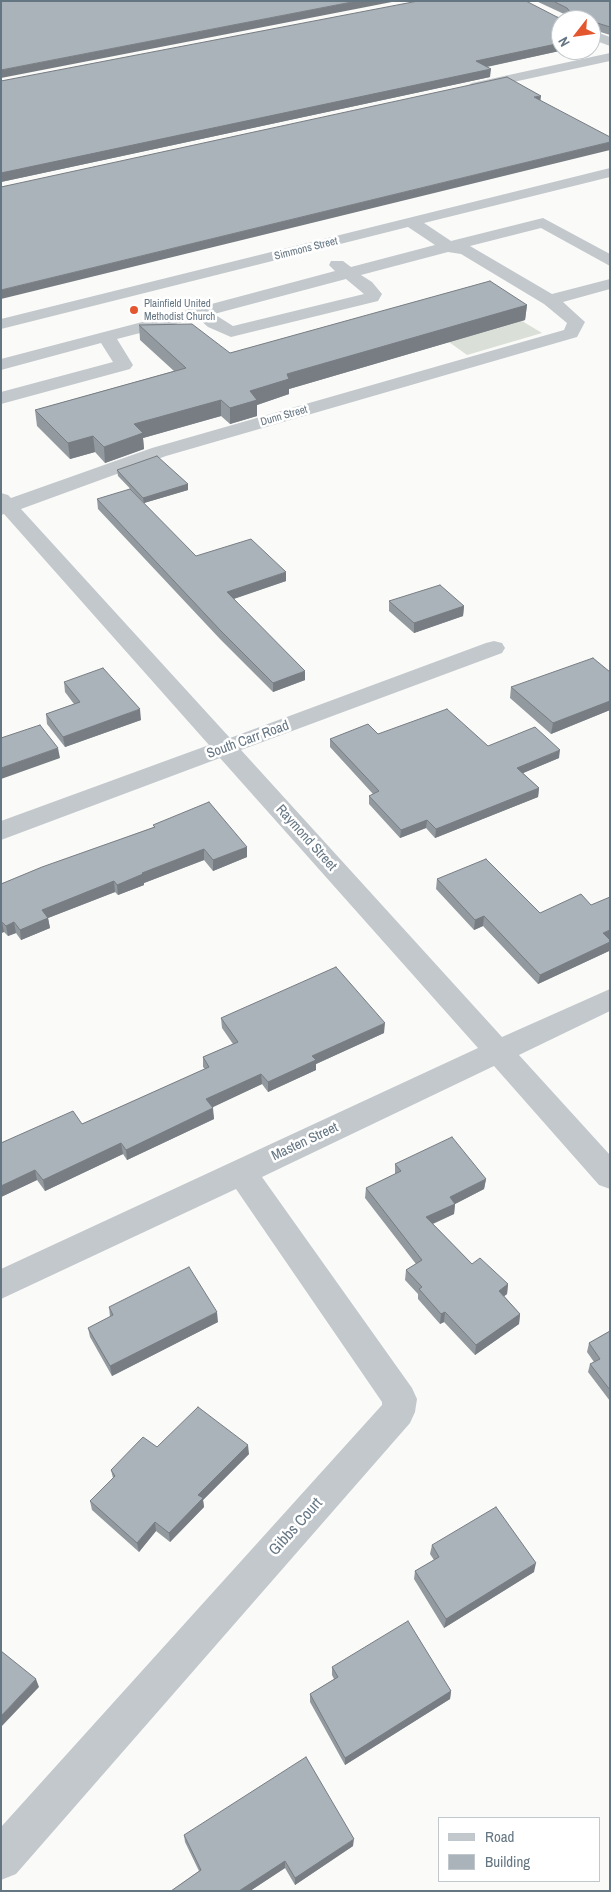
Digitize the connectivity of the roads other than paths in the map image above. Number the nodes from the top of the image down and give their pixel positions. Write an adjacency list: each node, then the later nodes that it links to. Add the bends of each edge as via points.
1 (610, 57): 2 (street)
2 (459, 90)
3 (610, 172): 4 (street, Simmons Street)
4 (411, 222): 5 (street, Simmons Street); 6 (street)
5 (311, 247): 8 (street); 9 (street, Simmons Street)
6 (448, 247): 7 (street, via 543,222); 8 (street); 11 (street, via 466,250)
7 (610, 261)
8 (348, 273): 12 (street); 12 (street, via 366,286 372,297 231,332 214,324)
9 (167, 283): 12 (street); 13 (street, Simmons Street)
10 (610, 284): 11 (street)
11 (550, 300): 17 (street, Dunn Street, via 576,322 571,333 159,452)
12 (202, 313): 14 (street)
13 (1, 324)
14 (105, 337): 15 (street); 16 (street, via 124,365)
15 (1, 365)
16 (1, 398)
17 (4, 505): 19 (street, Raymond Street)
18 (494, 648): 19 (street, South Carr Road)
19 (226, 749): 20 (street, South Carr Road); 22 (street, Raymond Street)
20 (1, 831)
21 (610, 999): 22 (street, Masten Street)
22 (497, 1051): 23 (street, Masten Street); 24 (street, Raymond Street)
23 (241, 1172): 25 (street, Masten Street); 26 (street, Gibbs Court, via 400,1399 398,1412)
24 (610, 1176)
25 (1, 1285)
26 (1, 1859)

